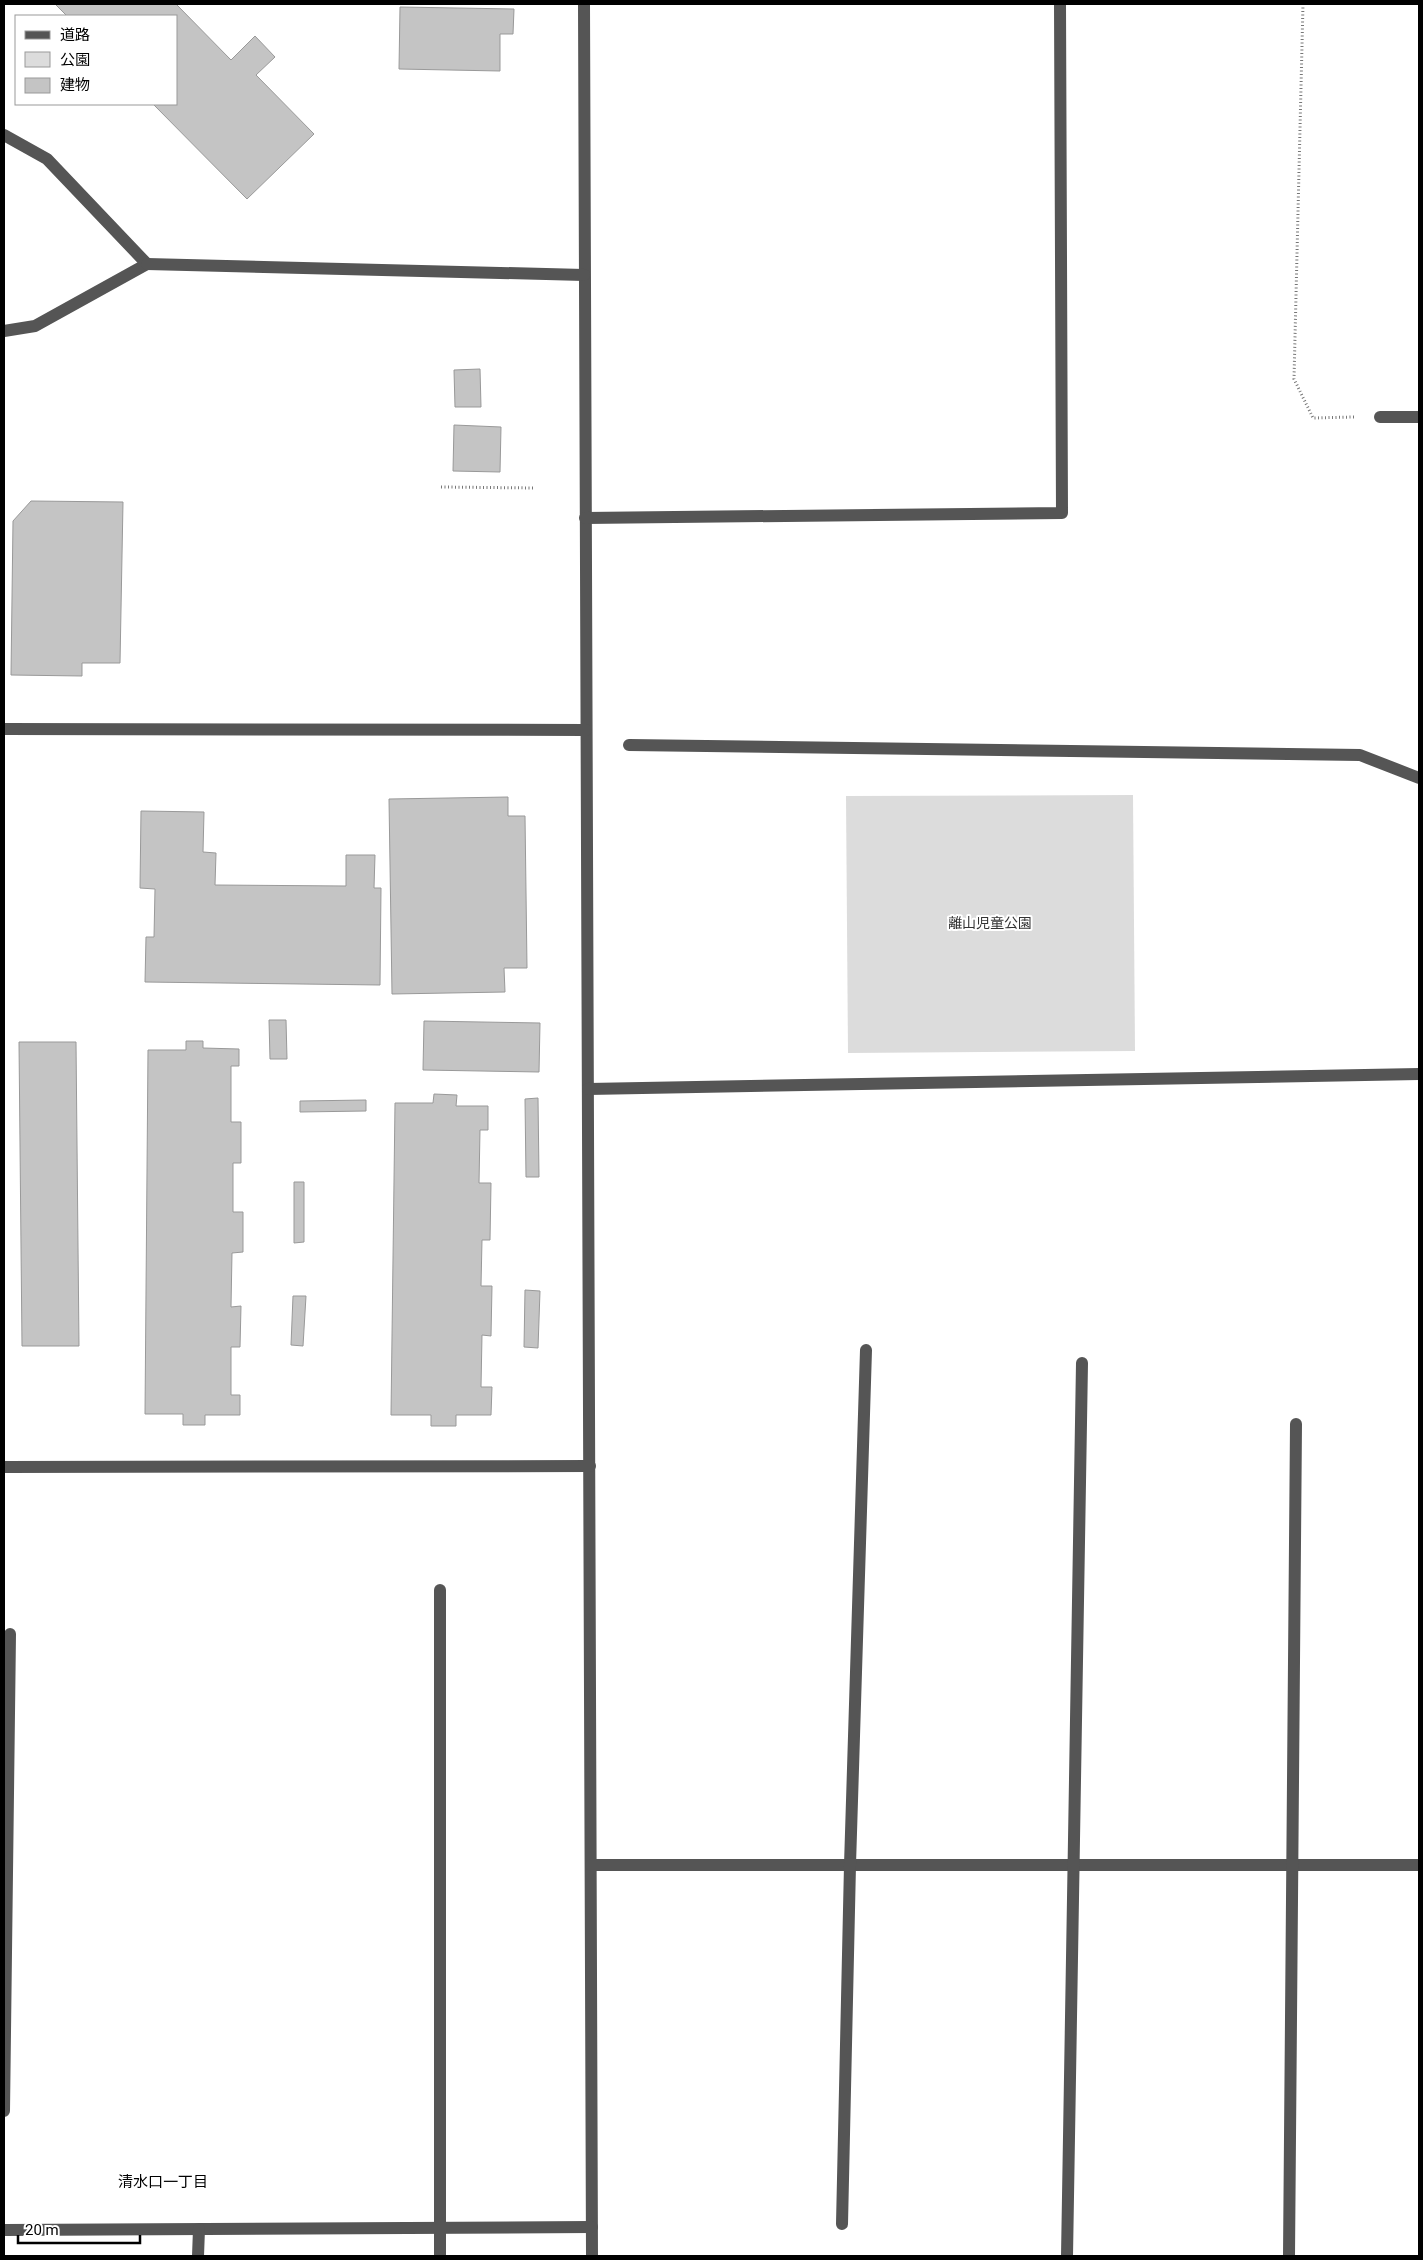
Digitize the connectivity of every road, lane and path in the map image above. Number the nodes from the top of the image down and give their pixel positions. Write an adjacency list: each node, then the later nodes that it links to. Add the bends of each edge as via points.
1 (584, 4): 6 (street)
2 (1060, 4): 12 (street, via 1062,513)
3 (1303, 4): 8 (path, via 1294,380 1313,418)
4 (4, 134): 5 (street, via 47,159)
5 (147, 264): 6 (street); 7 (street, via 35,326)
6 (584, 275): 12 (street)
7 (4, 331)
8 (1380, 417): 9 (street)
9 (1419, 417)
10 (441, 487): 11 (path)
11 (535, 488)
12 (585, 518): 14 (street)
13 (4, 729): 14 (street)
14 (586, 730): 18 (street)
15 (629, 745): 16 (street, via 1360,755)
16 (1419, 778)
17 (1419, 1074): 18 (street)
18 (588, 1089): 23 (street)
19 (866, 1350): 27 (street)
20 (1082, 1362): 30 (street)
21 (1296, 1424): 28 (street)
22 (4, 1466): 23 (street)
23 (590, 1466): 26 (street)
24 (440, 1590): 34 (street)
25 (10, 1634): 31 (street)
26 (591, 1865): 27 (street); 33 (street)
27 (850, 1865): 30 (street); 32 (street)
28 (1293, 1865): 29 (street); 30 (street); 41 (street)
29 (1419, 1865)
30 (1074, 1866): 40 (street)
31 (4, 2111)
32 (842, 2224)
33 (592, 2227): 34 (street); 39 (street)
34 (440, 2228): 35 (street); 38 (street)
35 (199, 2229): 36 (street); 37 (street)
36 (4, 2230)
37 (198, 2256)
38 (440, 2256)
39 (592, 2256)
40 (1067, 2256)
41 (1289, 2256)

